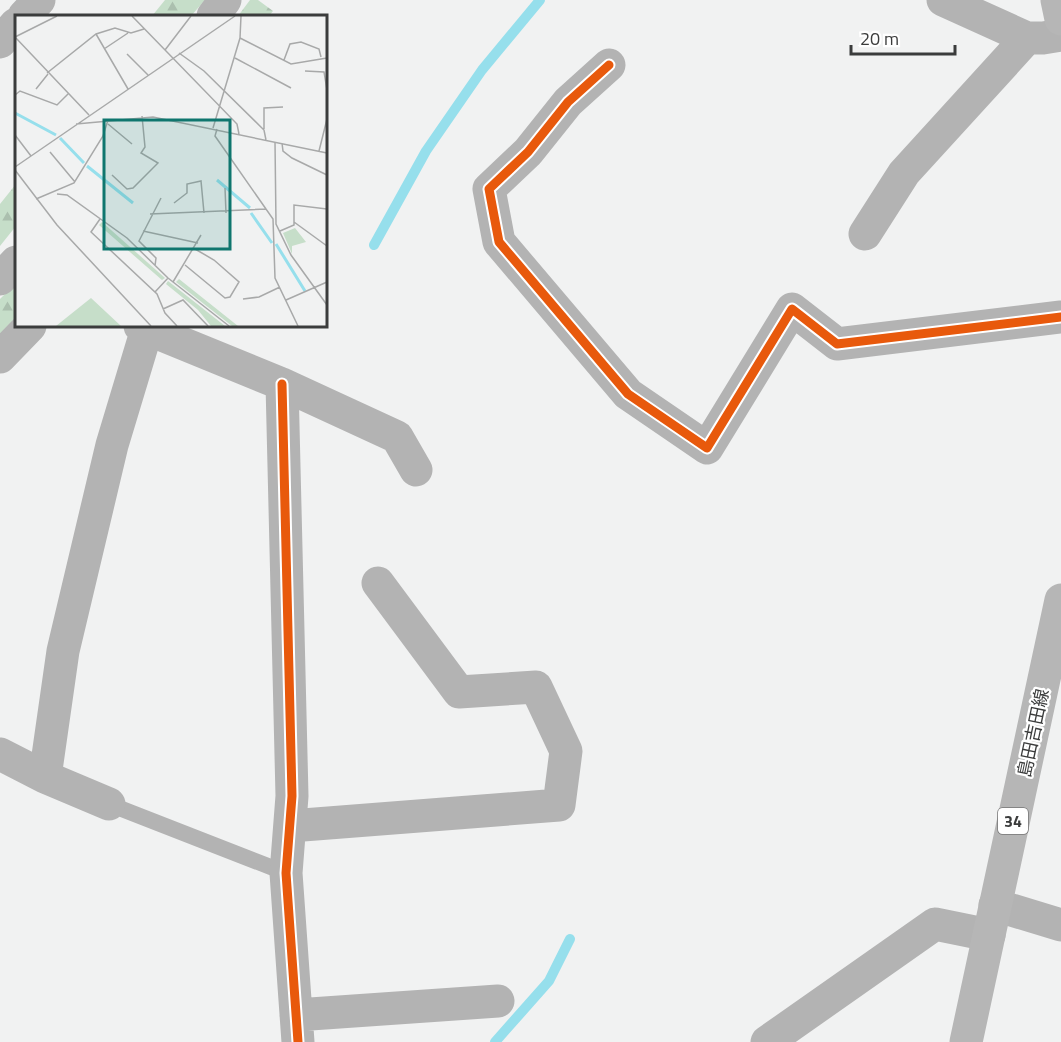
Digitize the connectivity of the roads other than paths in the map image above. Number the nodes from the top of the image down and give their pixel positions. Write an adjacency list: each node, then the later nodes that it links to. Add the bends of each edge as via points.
1 (39, 0): 5 (street)
2 (225, 0): 6 (street)
3 (943, 0): 10 (street)
4 (1057, 0): 7 (main road)
5 (25, 15)
6 (214, 15)
7 (1061, 19)
8 (15, 25): 11 (street)
9 (1061, 34): 10 (street)
10 (1027, 38): 13 (street, via 904,173)
11 (0, 42)
12 (609, 65): 16 (street, via 568,102 528,152 489,189 499,242 628,394 707,448 792,309 837,344)
13 (865, 234)
14 (15, 263): 15 (street)
15 (0, 279)
16 (1061, 317)
17 (29, 327): 19 (street)
18 (143, 327): 20 (street); 25 (street, via 63,651)
19 (0, 357)
20 (282, 384): 21 (street, via 397,437); 27 (street)
21 (416, 470)
22 (378, 583): 27 (street, via 459,692 536,687 566,752 559,805)
23 (1061, 600): 29 (main road, 島田吉田線 / 34)
24 (0, 754): 25 (street)
25 (45, 777): 26 (street)
26 (109, 804): 28 (lane)
27 (290, 826): 28 (street)
28 (286, 873): 32 (street)
29 (992, 920): 30 (street); 33 (street, via 935,924); 34 (main road, 島田吉田線 / 34)
30 (1061, 925)
31 (498, 1001): 32 (street)
32 (297, 1029)
33 (767, 1042)
34 (966, 1042)

